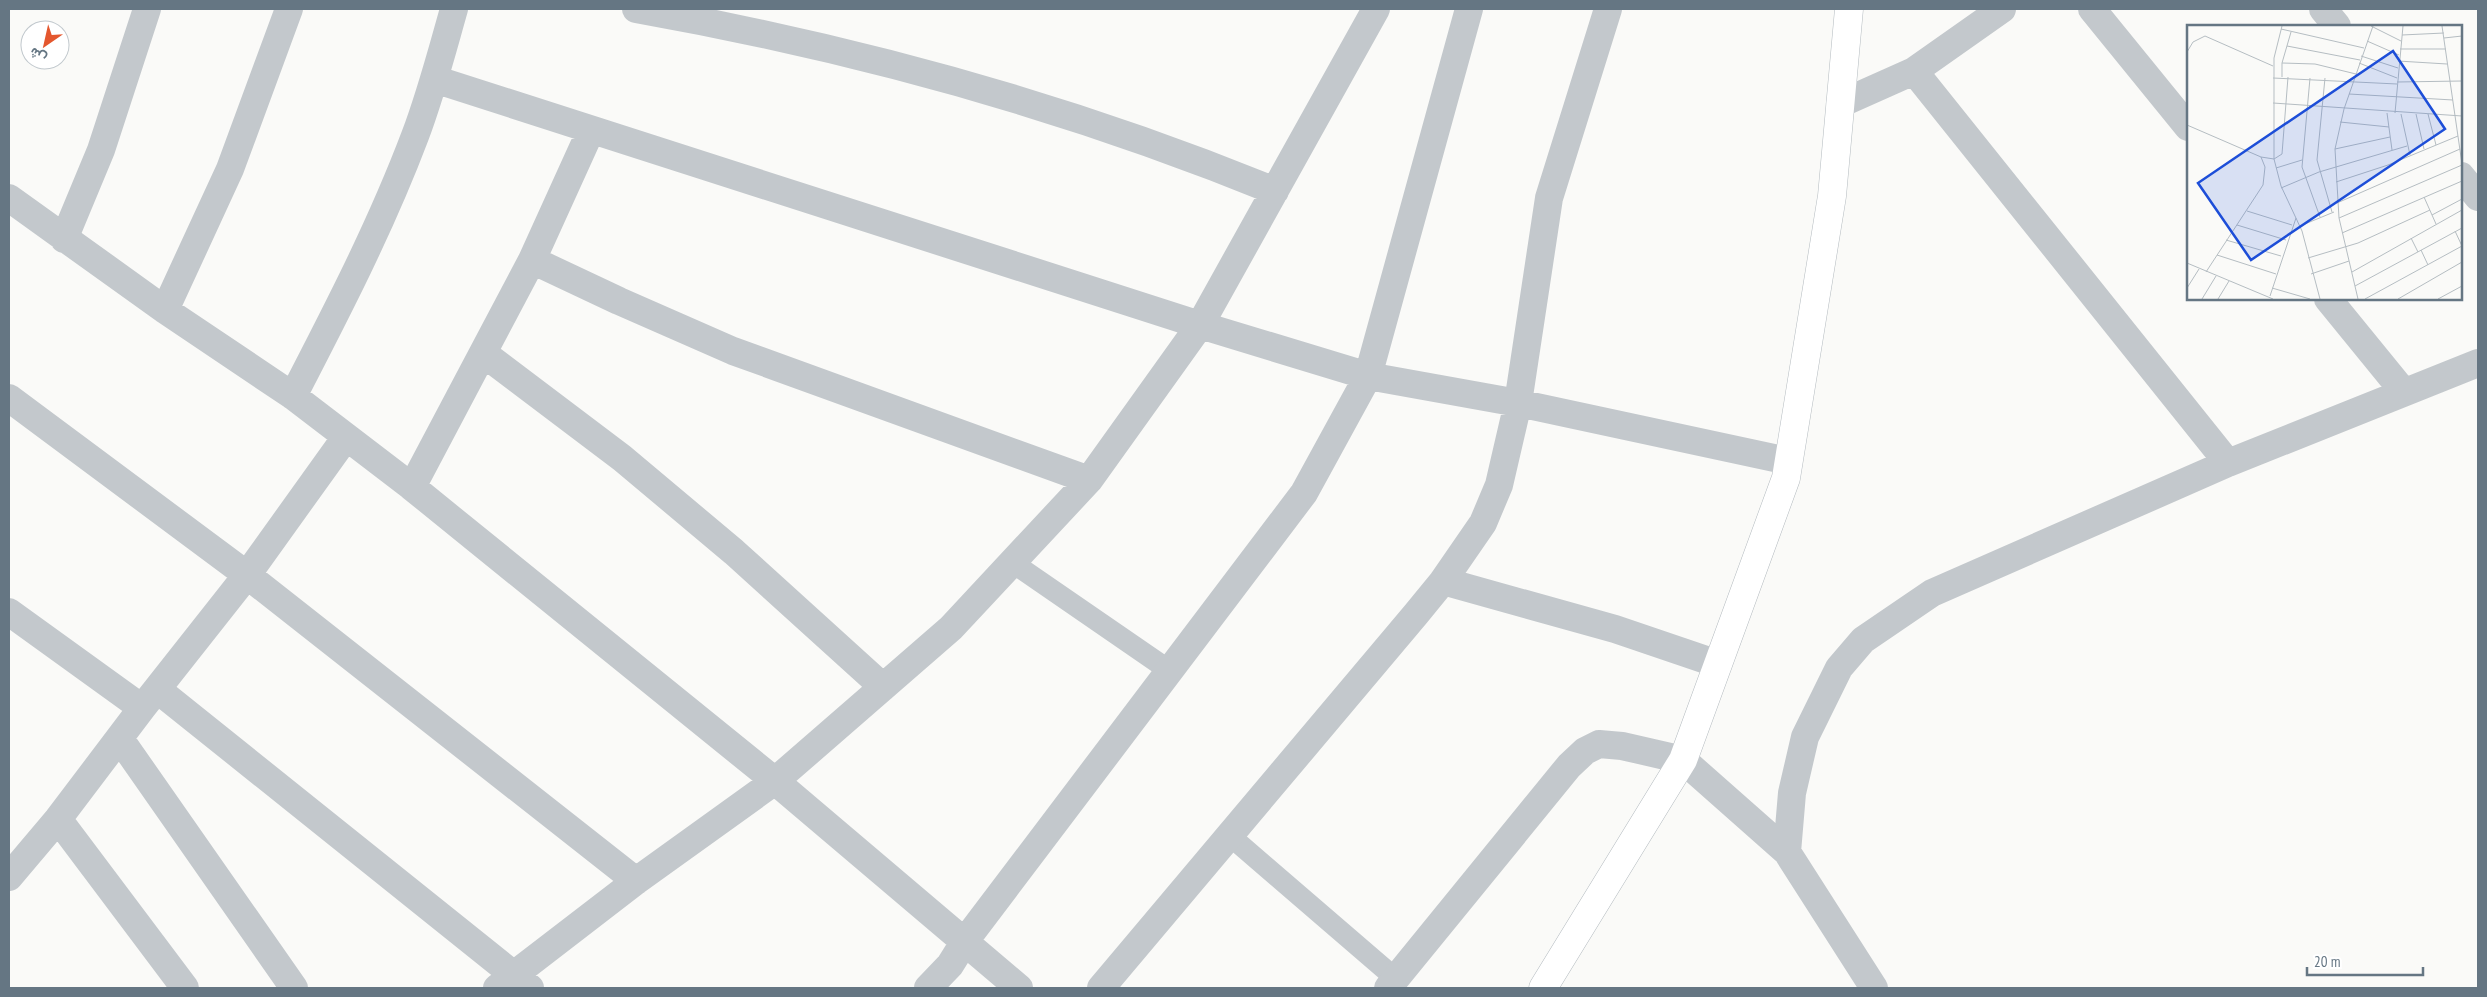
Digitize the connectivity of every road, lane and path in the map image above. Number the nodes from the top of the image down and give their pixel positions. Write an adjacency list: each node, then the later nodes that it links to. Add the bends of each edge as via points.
1 (147, 9): 22 (street, via 101,150)
2 (289, 9): 25 (street, via 230,169)
3 (454, 9): 14 (street)
4 (636, 9): 19 (street, via 727,26 924,73 1031,103 1128,134)
5 (1376, 9): 19 (street)
6 (1469, 9): 29 (street)
7 (1608, 9): 33 (street, via 1549,198)
8 (1844, 9): 15 (street)
9 (2002, 9): 13 (street)
10 (2092, 9): 16 (street)
11 (2322, 9): 12 (street)
12 (2336, 25)
13 (1914, 71): 15 (street); 36 (street)
14 (434, 79): 17 (street); 31 (street, via 415,135 354,278)
15 (1840, 104): 35 (street, via 1832,196)
16 (2187, 126)
17 (591, 130): 23 (street); 26 (street)
18 (2462, 177): 21 (street)
19 (1275, 191): 26 (street)
20 (9, 198): 22 (street)
21 (2478, 198)
22 (64, 239): 25 (street)
23 (532, 260): 27 (street); 37 (street, via 733,351)
24 (2329, 300): 30 (street)
25 (165, 310): 31 (street)
26 (1200, 325): 29 (street); 37 (street)
27 (483, 353): 38 (street); 45 (street, via 622,458 727,546)
28 (2478, 363): 30 (street)
29 (1368, 376): 33 (street); 44 (street, via 1304,493)
30 (2403, 391): 36 (street)
31 (293, 396): 34 (street)
32 (9, 398): 40 (street)
33 (1518, 403): 35 (street); 41 (street, via 1499,485 1483,523)
34 (346, 437): 38 (street); 40 (street)
35 (1788, 461): 43 (street, via 1786,478)
36 (2228, 463): 52 (street, via 1932,593 1863,640 1839,668 1805,737 1792,793)
37 (1089, 480): 39 (street)
38 (412, 488): 49 (street)
39 (1013, 563): 44 (lane); 45 (street, via 951,628)
40 (247, 575): 46 (street); 54 (street)
41 (1443, 581): 43 (street, via 1615,629); 51 (street)
42 (9, 612): 46 (street)
43 (1718, 664): 48 (street)
44 (1170, 671): 55 (street)
45 (883, 687): 49 (street)
46 (150, 699): 47 (street); 57 (street)
47 (120, 739): 50 (street); 59 (street)
48 (1683, 760): 52 (street); 56 (street, via 1614,745 1599,744 1585,750); 63 (street)
49 (775, 781): 54 (street); 55 (street)
50 (58, 819): 53 (street); 58 (street)
51 (1229, 835): 56 (lane); 62 (street)
52 (1787, 852): 64 (street)
53 (9, 876)
54 (636, 881): 57 (street)
55 (965, 941): 60 (street, via 950,965); 61 (street)
56 (1392, 983)
57 (513, 984)
58 (185, 988)
59 (294, 988)
60 (928, 988)
61 (1019, 988)
62 (1101, 988)
63 (1542, 988)
64 (1874, 988)

